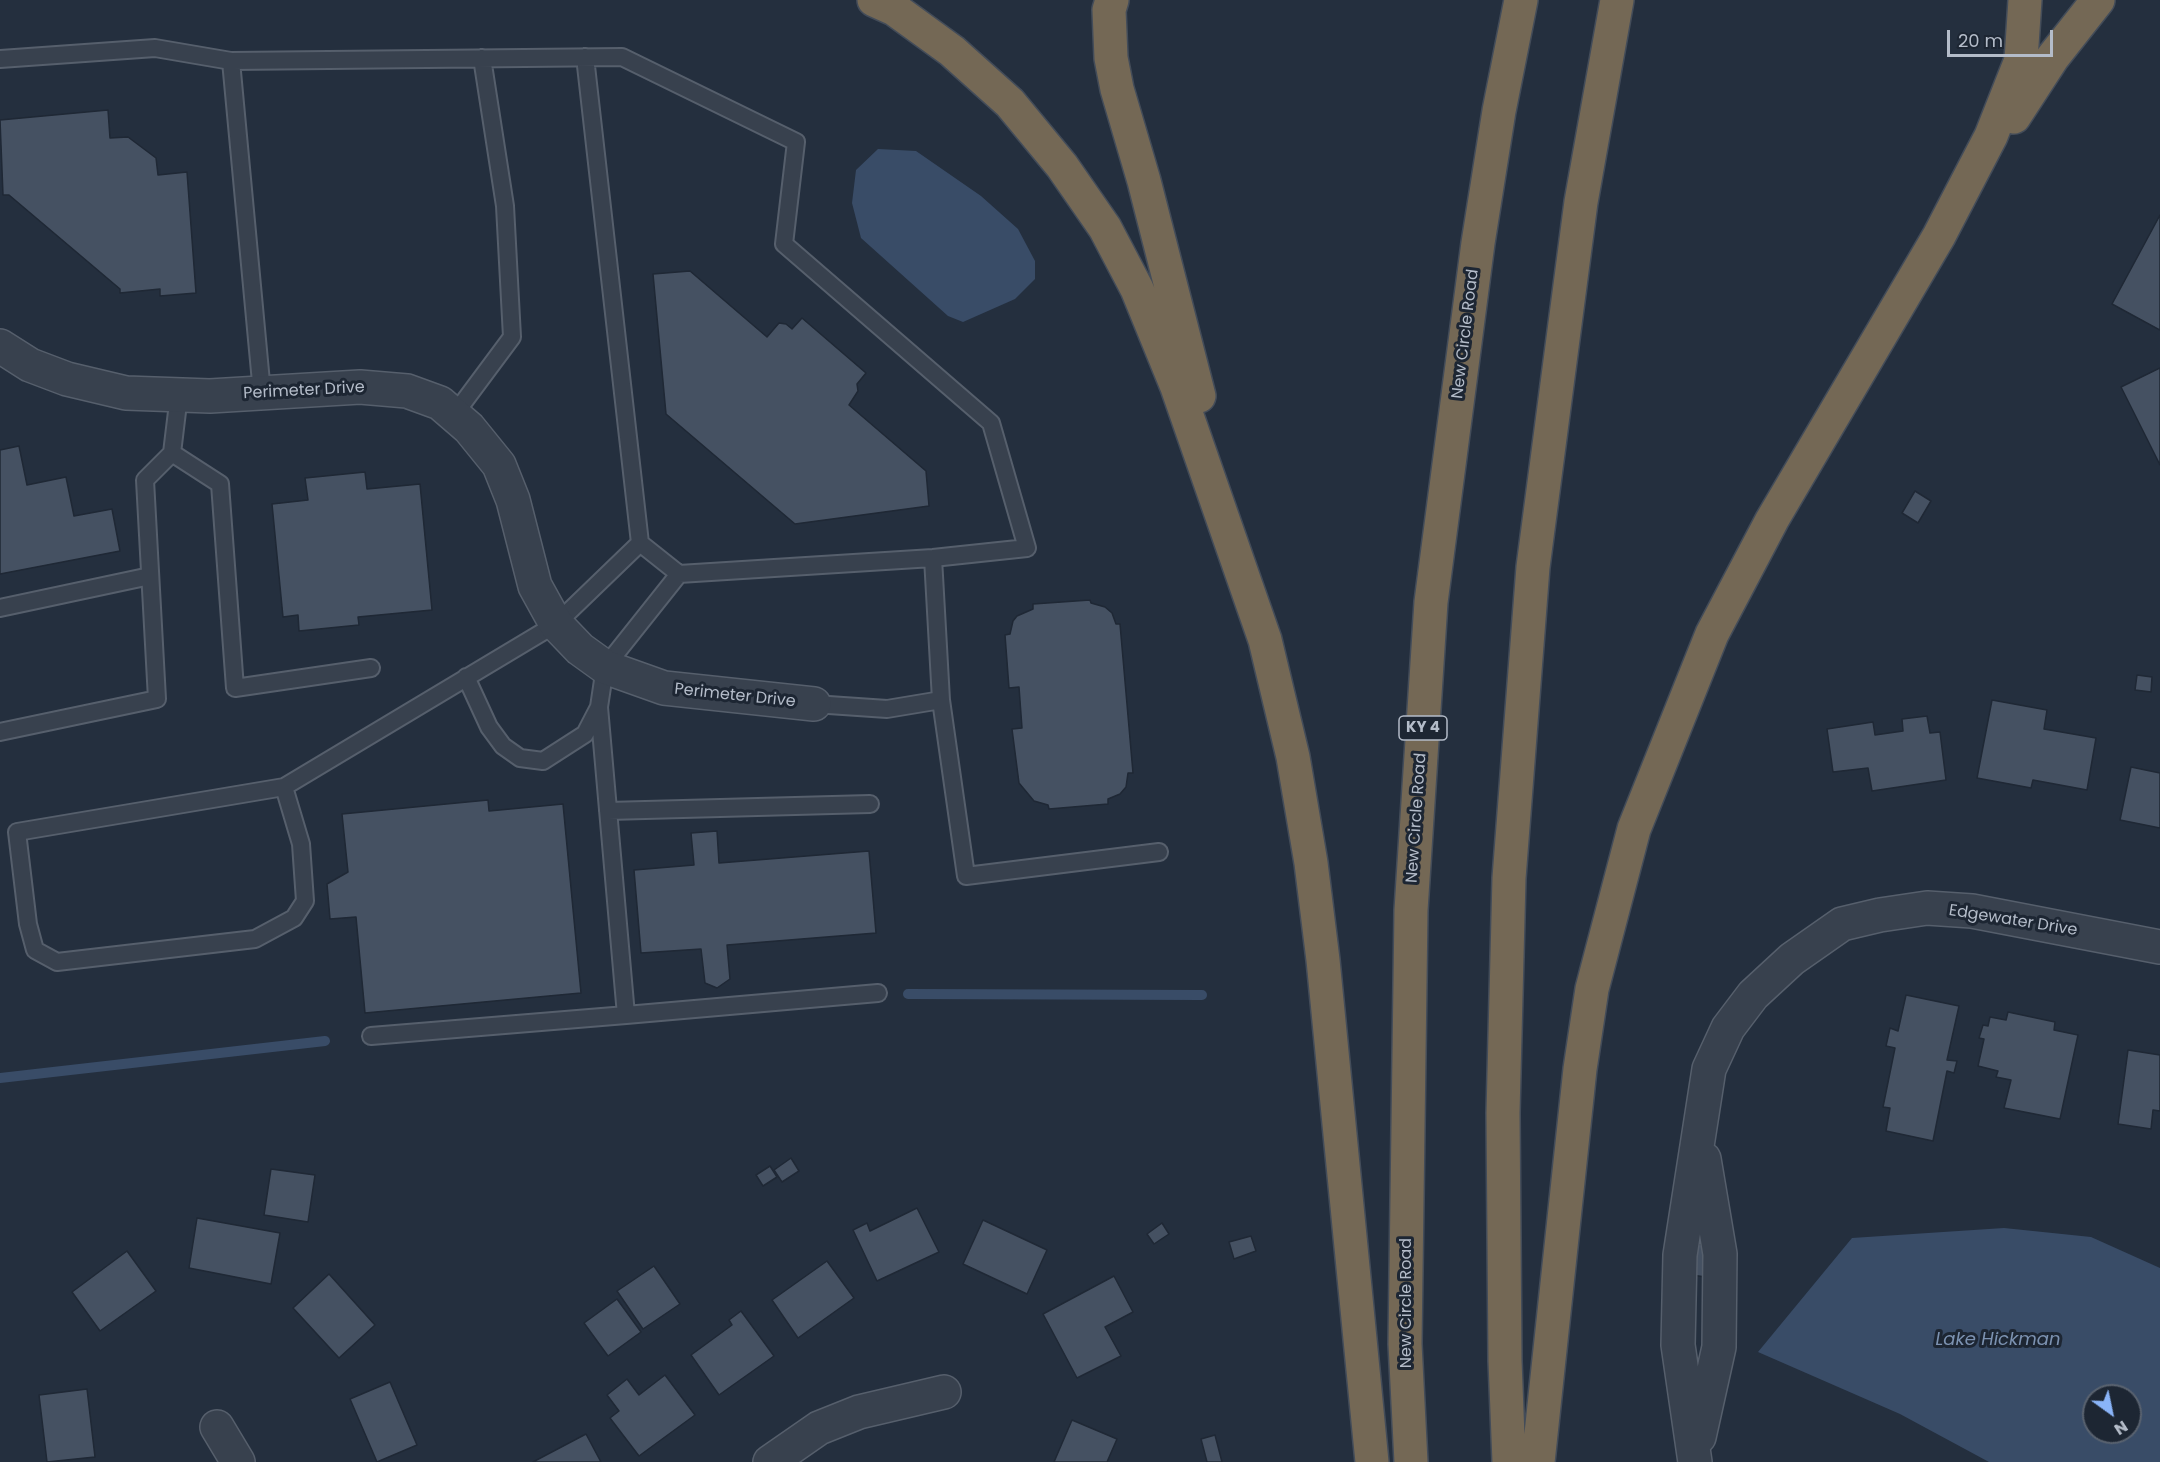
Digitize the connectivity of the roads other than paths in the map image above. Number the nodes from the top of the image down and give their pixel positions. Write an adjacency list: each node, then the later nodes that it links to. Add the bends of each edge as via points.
1 (874, 0): 19 (highway, via 894,9 952,51 1010,103 1062,166 1105,228 1137,290 1178,387)
2 (1113, 0): 19 (highway, via 1109,10 1111,58 1117,89 1184,335)
3 (1521, 0): 45 (highway, New Circle Road / KY 4, via 1478,243 1431,602 1411,910 1405,1344)
4 (1617, 0): 46 (highway, via 1581,202 1534,555 1509,878 1503,1113)
5 (2025, 0): 11 (highway, via 2021,60 1991,136)
6 (2098, 0): 11 (highway, via 2053,57)
7 (585, 57): 8 (lane); 17 (lane); 18 (lane, via 622,57 796,142 784,244 991,423 1027,548)
8 (482, 58): 10 (lane); 15 (lane, via 505,206 512,337)
9 (0, 59): 10 (lane, via 155,48)
10 (231, 61): 13 (lane)
11 (1960, 195): 47 (highway, via 1772,520 1717,623 1634,829 1588,1012)
12 (0, 346): 14 (street, Perimeter Drive, via 67,379 126,393)
13 (262, 393): 14 (street, Perimeter Drive); 15 (street, Perimeter Drive, via 360,387 407,392 440,403)
14 (179, 395): 16 (lane)
15 (454, 415): 23 (street, Perimeter Drive, via 499,465 513,500 535,586)
16 (172, 453): 21 (lane, via 145,480); 25 (lane, via 220,484 235,688)
17 (640, 543): 20 (lane); 23 (lane)
18 (933, 558): 20 (lane); 27 (lane)
19 (1239, 564): 44 (highway, via 1265,640 1293,757 1311,863)
20 (679, 574): 24 (lane)
21 (150, 576): 22 (lane); 30 (lane, via 158,699)
22 (0, 608)
23 (556, 624): 24 (street, Perimeter Drive, via 580,650); 26 (lane)
24 (605, 667): 28 (street, Perimeter Drive, via 664,688); 29 (lane)
25 (371, 668)
26 (466, 677): 29 (lane, via 489,727 502,746 520,758 543,761 565,749 585,734); 31 (lane)
27 (941, 700): 28 (lane, via 887,709); 34 (lane, via 966,876)
28 (814, 704)
29 (599, 707): 33 (lane)
30 (0, 732)
31 (284, 787): 31 (lane, via 17,832 35,950 57,962 255,939 294,918 305,901 302,855)
32 (870, 804): 33 (lane)
33 (608, 811): 37 (lane)
34 (1159, 852)
35 (2160, 947): 41 (street, Edgewater Drive, via 1972,911 1927,908 1842,924 1792,959 1752,995 1728,1028 1709,1069 1699,1131 1720,1254 1719,1347)
36 (878, 993): 37 (lane)
37 (626, 1014): 38 (lane)
38 (371, 1035)
39 (944, 1392): 43 (street, via 859,1412 819,1428)
40 (217, 1427): 42 (street)
41 (1695, 1458)
42 (238, 1462)
43 (770, 1462)
44 (1372, 1462)
45 (1411, 1462)
46 (1509, 1462)
47 (1538, 1462)

